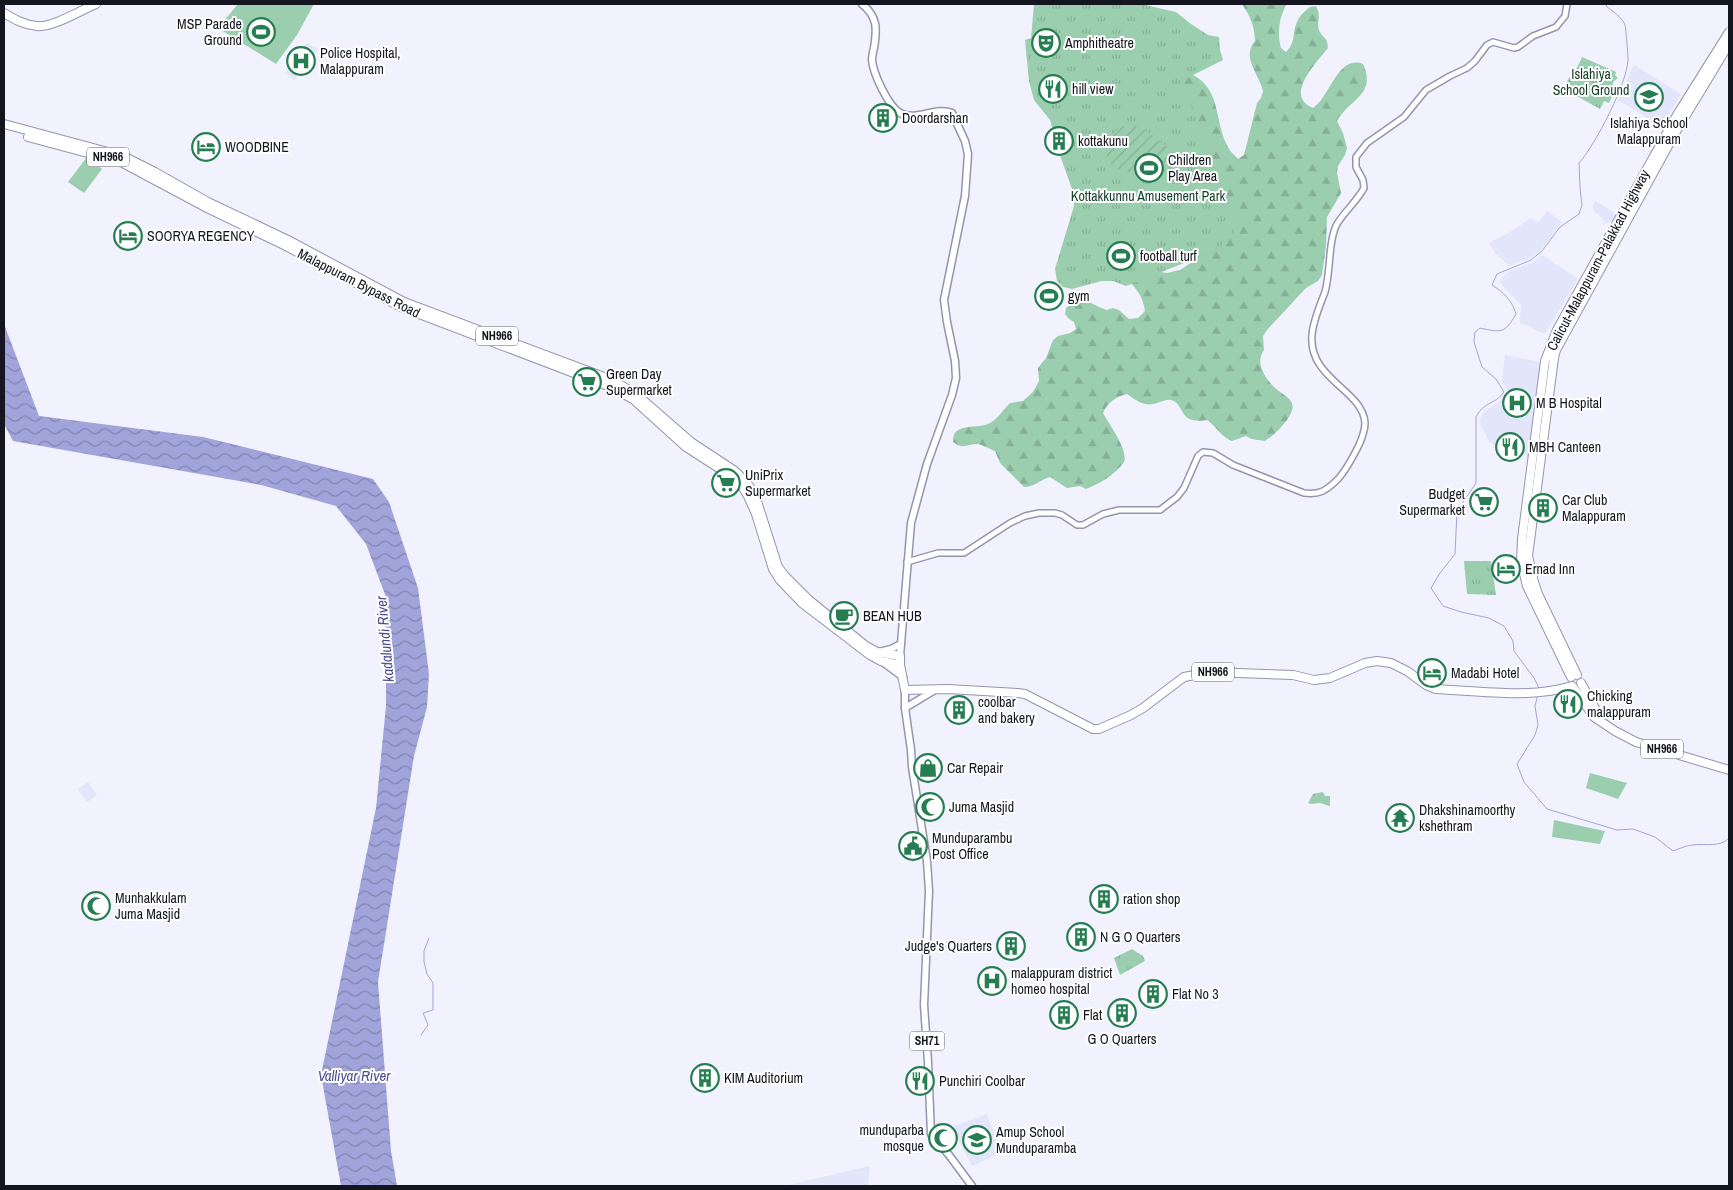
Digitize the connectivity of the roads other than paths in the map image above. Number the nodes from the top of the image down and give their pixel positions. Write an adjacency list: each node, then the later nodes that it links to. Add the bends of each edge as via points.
1 (96, 4): 4 (highway, via 38,27 20,23)
2 (862, 4): 12 (main road, via 873,14 876,31 872,60 884,95 899,112 909,116 941,110 952,113 968,154 965,196 944,300 956,361 956,378 923,481 912,523)
3 (1567, 4): 12 (street, via 1560,23 1518,47 1493,42 1487,45 1467,68 1426,90 1404,117 1367,143 1356,157 1364,188 1336,225 1333,234 1325,289 1312,334 1312,349 1323,370 1357,403 1365,422 1354,456 1329,488 1313,495 1304,493 1207,451 1198,456 1177,497 1160,510 1119,510 1083,525 1062,515 1039,513 1010,523 964,553 938,553)
4 (4, 13)
5 (1729, 32): 9 (highway, Calicut-Malappuram-Palakkad Highway, via 1677,115)
6 (1729, 44): 9 (highway, Calicut-Malappuram-Palakkad Highway)
7 (4, 124): 14 (highway, Malappuram Bypass Road / NH966, via 123,156 404,302 583,368 636,394 691,442 735,471 747,483 755,494 778,566 785,576 809,600)
8 (4, 130): 16 (highway, Malappuram Bypass Road / NH966, via 121,162 401,307 608,386 632,399 686,447 742,486 780,580 824,621)
9 (1577, 303): 10 (highway, Calicut-Malappuram-Palakkad Highway, via 1557,330 1547,354); 11 (highway, Calicut-Malappuram-Palakkad Highway, via 1556,350)
10 (1540, 397): 11 (highway); 19 (highway, Calicut-Malappuram-Palakkad Highway, via 1521,561 1527,586)
11 (1548, 398): 19 (highway, Calicut-Malappuram-Palakkad Highway, via 1528,556 1538,594)
12 (907, 562): 13 (main road)
13 (901, 644): 14 (main road); 15 (main road)
14 (877, 652): 15 (highway, Malappuram Bypass Road / NH966)
15 (900, 656): 17 (highway)
16 (881, 661): 17 (highway, Malappuram Bypass Road / NH966); 18 (main road)
17 (900, 665): 18 (highway)
18 (903, 677): 20 (highway)
19 (1573, 681): 21 (highway, NH966, via 1551,692 1534,693 1436,689 1391,663 1377,661 1364,663 1330,678 1314,680 1293,675 1211,672 1184,677 1143,708 1099,729 1093,729 1024,694); 23 (highway, Calicut-Malappuram-Palakkad Highway / NH966, via 1594,717); 23 (highway, Calicut-Malappuram-Palakkad Highway / NH966, via 1581,678)
20 (905, 690): 21 (highway, NH966); 22 (main road, SH71)
21 (935, 690): 22 (main road)
22 (905, 708): 25 (main road, SH71, via 929,882 924,1004 931,1134)
23 (1599, 719): 24 (highway, Calicut-Malappuram-Palakkad Highway / NH966, via 1636,742)
24 (1729, 770)
25 (972, 1186)

